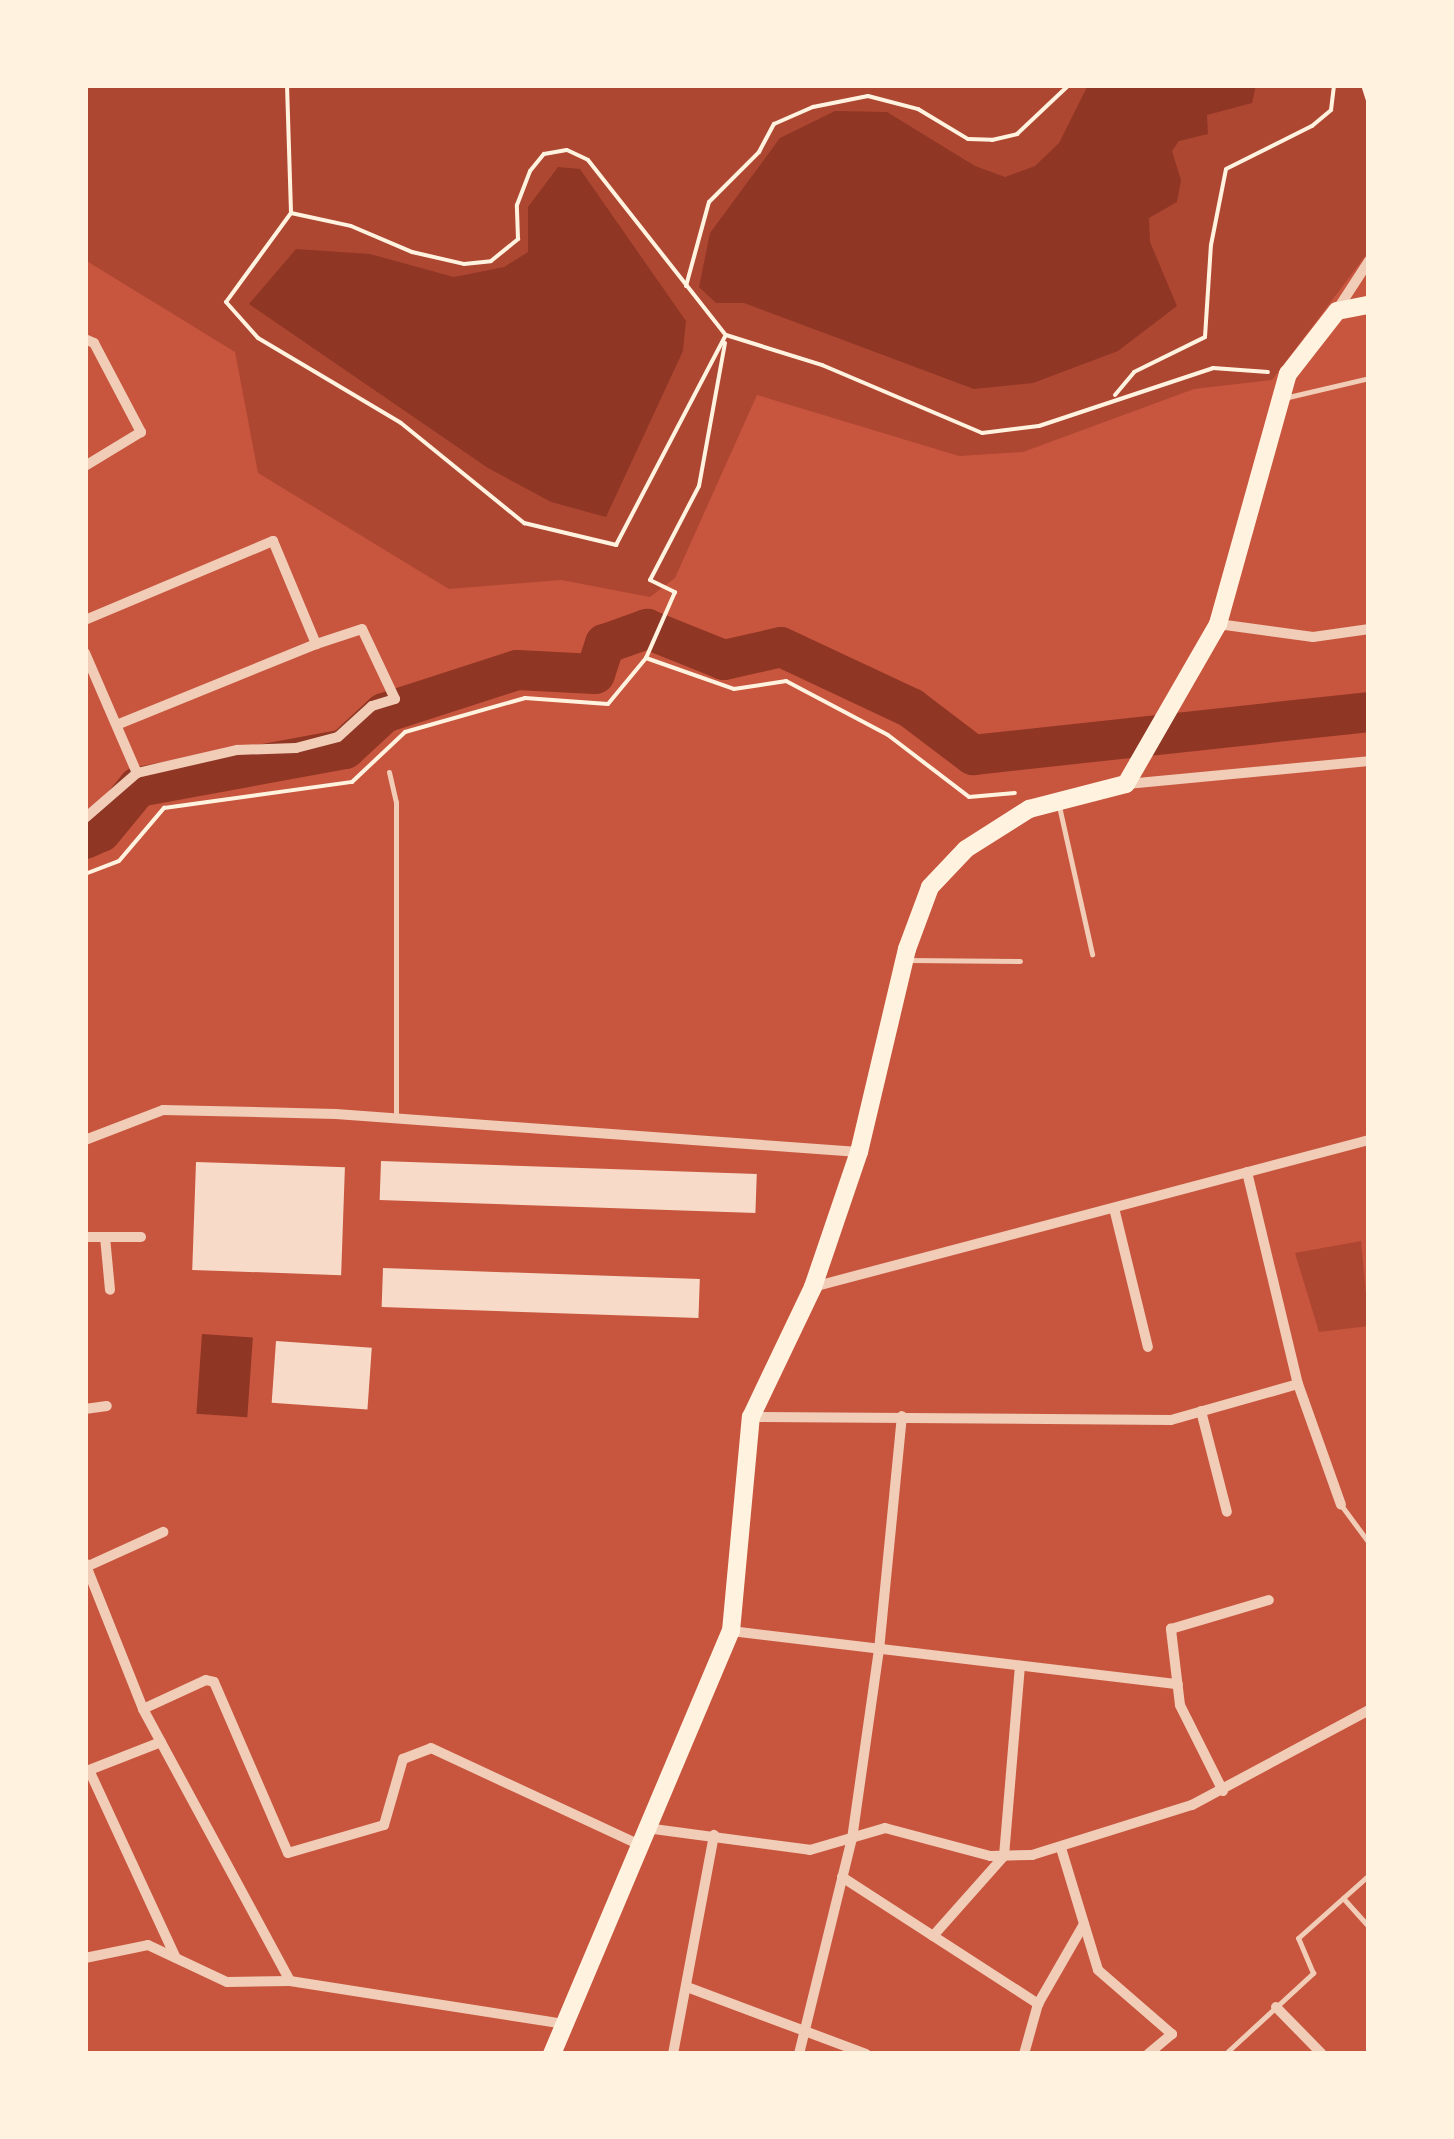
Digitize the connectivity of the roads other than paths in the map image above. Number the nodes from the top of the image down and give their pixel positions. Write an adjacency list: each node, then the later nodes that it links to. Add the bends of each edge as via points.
1 (1369, 261): 3 (street)
2 (1369, 306): 3 (main road)
3 (1337, 311): 6 (main road, via 1288,374)
4 (85, 340): 7 (street, via 94,343 141,432)
5 (1369, 378): 6 (lane)
6 (1283, 398): 9 (main road)
7 (85, 466)
8 (85, 620): 11 (street, via 273,541)
9 (1218, 624): 10 (street, via 1313,636); 17 (main road)
10 (1369, 629)
11 (316, 644): 13 (street); 16 (street, via 362,628 395,699 372,706 338,737 296,748 237,750)
12 (85, 653): 13 (street)
13 (117, 726): 16 (street)
14 (1369, 761): 17 (street)
15 (389, 772): 23 (lane, via 396,802)
16 (137, 773): 19 (street)
17 (1126, 784): 18 (main road)
18 (1058, 802): 20 (lane); 21 (main road, via 1029,809 966,849 930,887)
19 (85, 818)
20 (1092, 954)
21 (904, 960): 22 (lane); 26 (main road)
22 (1020, 961)
23 (396, 1118): 24 (street, via 163,1110); 26 (street)
24 (85, 1140)
25 (1369, 1140): 27 (street)
26 (859, 1152): 32 (main road)
27 (1246, 1172): 28 (street); 35 (street)
28 (1114, 1208): 32 (street); 34 (street)
29 (106, 1236): 30 (street); 31 (street); 33 (street)
30 (85, 1237)
31 (141, 1237)
32 (812, 1287): 39 (main road)
33 (110, 1290)
34 (1148, 1346)
35 (1298, 1384): 38 (street); 41 (street)
36 (107, 1406): 37 (street)
37 (85, 1409)
38 (1201, 1411): 40 (street, via 1171,1420); 42 (street)
39 (751, 1416): 40 (street); 47 (main road)
40 (902, 1416): 48 (street)
41 (1340, 1505): 44 (lane)
42 (1226, 1512)
43 (163, 1532): 45 (street)
44 (1369, 1543)
45 (86, 1565): 51 (street)
46 (1269, 1600): 50 (street, via 1170,1629)
47 (731, 1631): 48 (street); 57 (main road, via 709,1696)
48 (879, 1650): 49 (street); 58 (street)
49 (1020, 1666): 50 (street); 60 (street)
50 (1178, 1684): 55 (street, via 1180,1705)
51 (143, 1709): 53 (street); 57 (street, via 214,1682 288,1853 384,1824 403,1758 431,1748)
52 (1369, 1710): 55 (street)
53 (161, 1742): 54 (street); 69 (street)
54 (87, 1768): 68 (street)
55 (1223, 1791): 59 (street)
56 (714, 1835): 57 (street); 58 (street, via 810,1850); 70 (street)
57 (642, 1836): 73 (main road)
58 (852, 1838): 60 (street, via 885,1828); 62 (street)
59 (1061, 1848): 60 (street); 64 (street)
60 (1004, 1856): 66 (street)
61 (1369, 1875): 63 (lane)
62 (842, 1877): 66 (street); 74 (street)
63 (1343, 1898): 65 (lane); 72 (lane, via 1298,1938 1312,1973)
64 (1084, 1924): 71 (street); 80 (street, via 1098,1970 1172,2034)
65 (1369, 1928)
66 (933, 1936): 71 (street)
67 (85, 1958): 68 (street, via 148,1945)
68 (176, 1958): 69 (street, via 227,1982)
69 (290, 1981): 73 (street)
70 (687, 1987): 74 (street); 76 (street)
71 (1038, 2004): 79 (street)
72 (1276, 2007): 81 (lane); 82 (street)
73 (564, 2024): 75 (main road)
74 (804, 2032): 77 (street); 78 (street)
75 (552, 2054)
76 (673, 2054)
77 (799, 2054)
78 (866, 2054)
79 (1024, 2054)
80 (1149, 2054)
81 (1226, 2054)
82 (1322, 2054)

